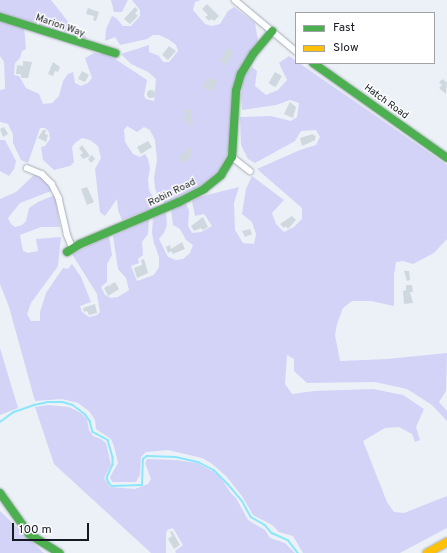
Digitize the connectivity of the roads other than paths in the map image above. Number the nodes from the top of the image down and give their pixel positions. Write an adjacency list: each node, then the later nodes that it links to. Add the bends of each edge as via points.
1 (235, 0): 3 (street)
2 (0, 17): 5 (street, Marion Way)
3 (272, 31): 4 (street); 7 (street, Robin Road, via 241,74 236,91)
4 (295, 50)
5 (114, 54)
6 (314, 64): 8 (street, Hatch Road)
7 (232, 157): 10 (street); 11 (street, Robin Road, via 222,175 204,189)
8 (447, 158)
9 (28, 168): 11 (street, Robin Road, via 42,174 52,184 58,198)
10 (250, 171)
11 (70, 250)
12 (0, 493): 14 (street, via 29,534)
13 (447, 542): 15 (street)
14 (59, 553)
15 (428, 553)

